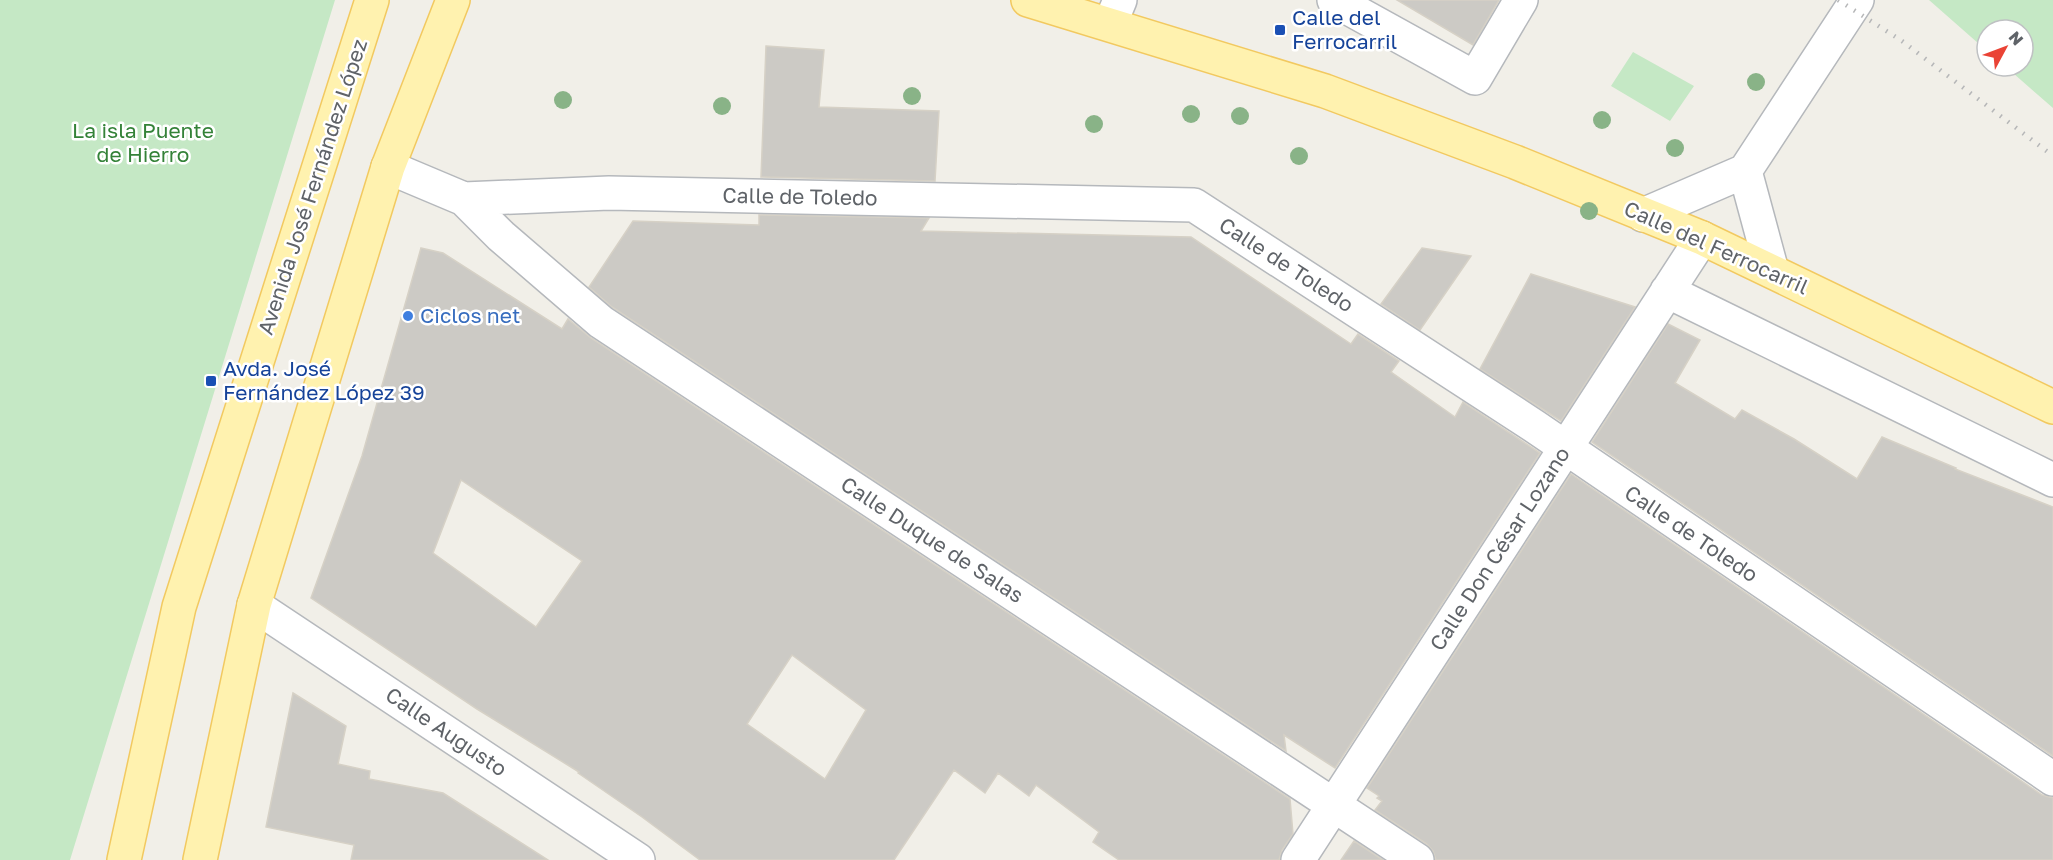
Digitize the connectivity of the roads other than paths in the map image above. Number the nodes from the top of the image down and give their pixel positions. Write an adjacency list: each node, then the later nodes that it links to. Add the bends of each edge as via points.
1 (372, 0): 22 (main road, Avenida José Fernández López, via 179,607)
2 (453, 0): 8 (main road)
3 (1028, 0): 7 (main road, Calle del Ferrocarril)
4 (1334, 0): 5 (street, via 1475,78)
5 (1521, 0)
6 (1857, 0): 9 (street)
7 (1115, 12): 11 (main road, Calle del Ferrocarril, via 1515,162)
8 (388, 167): 10 (street, Calle de Toledo); 18 (main road)
9 (1745, 171): 11 (street); 13 (street)
10 (464, 199): 16 (street, Calle de Toledo, via 609,193 1194,204); 20 (street, Calle Duque de Salas, via 601,322)
11 (1643, 215): 12 (main road, Calle del Ferrocarril)
12 (1702, 238): 13 (main road, Calle del Ferrocarril); 14 (street, Calle Don César Lozano)
13 (1772, 271): 15 (main road, Calle del Ferrocarril)
14 (1667, 291): 16 (street, Calle Don César Lozano); 17 (street)
15 (2053, 407)
16 (1566, 448): 19 (street, Calle de Toledo); 20 (street, Calle Don César Lozano)
17 (2053, 480)
18 (254, 605): 21 (street, Calle Augusto); 23 (main road)
19 (2053, 779)
20 (1334, 805): 25 (street, Calle Don César Lozano); 26 (street, Calle Duque de Salas)
21 (605, 850): 24 (street, Calle Augusto)
22 (124, 860)
23 (200, 860)
24 (638, 860)
25 (1298, 860)
26 (1417, 860)

